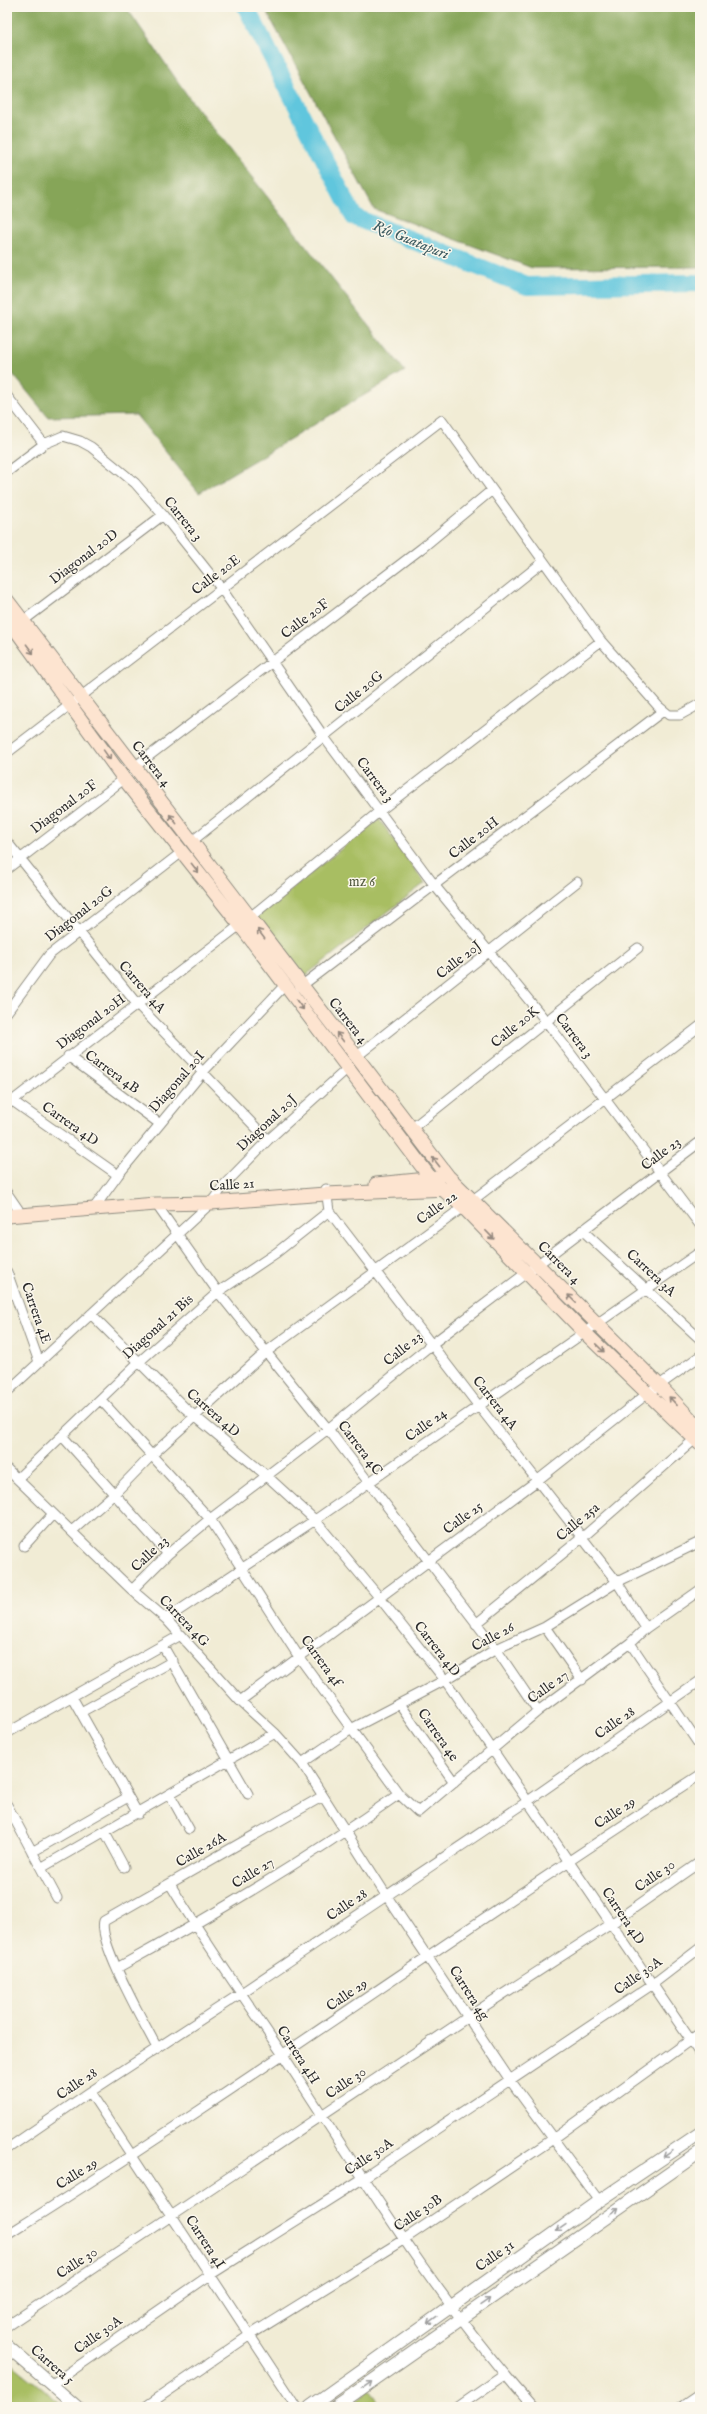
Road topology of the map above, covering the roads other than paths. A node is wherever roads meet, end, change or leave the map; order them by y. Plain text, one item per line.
1 (7, 396) edge
2 (44, 444) junction
3 (7, 472) edge
4 (492, 490) junction
5 (163, 515) junction
6 (543, 562) junction
7 (221, 588) junction
8 (7, 600) edge
9 (8, 620) edge
10 (23, 621) junction
11 (601, 642) junction
12 (272, 662) junction
13 (75, 700) junction
14 (700, 704) edge
15 (663, 710) junction
16 (324, 737) junction
17 (7, 753) edge
18 (133, 768) junction
19 (124, 779) junction
20 (381, 810) junction
21 (7, 842) edge
22 (186, 847) junction
23 (20, 857) junction
24 (7, 869) edge
25 (577, 882) dead end
26 (435, 886) junction
27 (245, 922) junction
28 (78, 932) junction
29 (638, 948) dead end
30 (490, 953) junction
31 (285, 985) junction
32 (300, 987) junction
33 (137, 1004) junction
34 (7, 1012) edge
35 (546, 1021) junction
36 (700, 1026) edge
37 (68, 1056) junction
38 (356, 1057) junction
39 (348, 1068) junction
40 (202, 1073) junction
41 (605, 1099) junction
42 (9, 1101) edge
43 (160, 1124) junction
44 (411, 1129) junction
45 (268, 1140) junction
46 (700, 1142) edge
47 (660, 1172) junction
48 (118, 1174) junction
49 (448, 1176) junction
50 (432, 1180) junction
51 (459, 1187) junction
52 (444, 1190) junction
53 (326, 1191) junction
54 (7, 1193) edge
55 (213, 1199) junction
56 (468, 1203) junction
57 (156, 1204) junction
58 (96, 1205) junction
59 (13, 1209) edge
60 (329, 1211) junction
61 (7, 1216) edge
62 (700, 1225) edge
63 (582, 1230) junction
64 (178, 1234) junction
65 (700, 1252) edge
66 (537, 1265) junction
67 (375, 1271) junction
68 (7, 1272) edge
69 (527, 1274) junction
70 (649, 1289) junction
71 (218, 1292) junction
72 (91, 1314) junction
73 (597, 1323) junction
74 (584, 1332) junction
75 (700, 1339) edge
76 (432, 1344) junction
77 (266, 1352) junction
78 (700, 1356) edge
79 (39, 1362) junction
80 (139, 1362) junction
81 (659, 1385) junction
82 (7, 1392) edge
83 (647, 1394) junction
84 (101, 1400) junction
85 (478, 1405) junction
86 (194, 1417) junction
87 (328, 1429) junction
88 (63, 1437) junction
89 (698, 1438) edge
90 (152, 1455) junction
91 (7, 1469) edge
92 (267, 1476) junction
93 (17, 1479) junction
94 (538, 1480) junction
95 (369, 1482) junction
96 (114, 1494) junction
97 (53, 1514) junction
98 (210, 1519) junction
99 (315, 1520) junction
100 (73, 1530) junction
101 (583, 1537) junction
102 (700, 1542) edge
103 (24, 1546) dead end
104 (168, 1554) junction
105 (428, 1561) junction
106 (242, 1566) junction
107 (617, 1582) junction
108 (132, 1590) junction
109 (700, 1590) edge
110 (379, 1597) junction
111 (166, 1619) junction
112 (476, 1624) junction
113 (545, 1627) junction
114 (646, 1628) junction
115 (179, 1636) junction
116 (630, 1643) junction
117 (164, 1646) junction
118 (496, 1649) junction
119 (299, 1657) junction
120 (172, 1661) junction
121 (445, 1680) junction
122 (582, 1680) junction
123 (700, 1681) edge
124 (72, 1697) junction
125 (240, 1701) junction
126 (670, 1702) junction
127 (399, 1704) junction
128 (81, 1712) junction
129 (538, 1712) junction
130 (353, 1728) junction
131 (7, 1733) edge
132 (275, 1733) junction
133 (700, 1746) edge
134 (492, 1749) junction
135 (229, 1761) junction
136 (302, 1763) junction
137 (700, 1775) edge
138 (454, 1782) junction
139 (248, 1794) dead end
140 (399, 1794) junction
141 (170, 1795) junction
142 (323, 1796) junction
143 (128, 1797) junction
144 (528, 1801) junction
145 (7, 1805) edge
146 (418, 1812) joint
147 (138, 1814) junction
148 (189, 1829) dead end
149 (346, 1831) junction
150 (105, 1832) junction
151 (32, 1852) junction
152 (568, 1860) junction
153 (700, 1862) edge
154 (124, 1867) dead end
155 (41, 1868) junction
156 (170, 1884) junction
157 (386, 1896) junction
158 (57, 1898) dead end
159 (611, 1924) junction
160 (195, 1926) junction
161 (700, 1948) edge
162 (428, 1957) junction
163 (117, 1968) junction
164 (652, 1984) junction
165 (240, 1994) junction
166 (468, 2017) junction
167 (700, 2033) edge
168 (691, 2040) junction
169 (157, 2048) junction
170 (700, 2054) edge
171 (283, 2055) junction
172 (510, 2080) junction
173 (90, 2092) junction
174 (321, 2117) junction
175 (700, 2133) edge
176 (553, 2140) junction
177 (7, 2149) edge
178 (700, 2152) edge
179 (132, 2157) junction
180 (362, 2179) junction
181 (598, 2201) junction
182 (172, 2217) junction
183 (7, 2235) edge
184 (403, 2240) junction
185 (210, 2275) junction
186 (452, 2306) junction
187 (461, 2319) junction
188 (7, 2326) edge
189 (250, 2335) junction
190 (7, 2346) edge
191 (504, 2375) junction
192 (51, 2385) junction
193 (700, 2394) edge
194 (76, 2407) edge
195 (145, 2407) edge
196 (297, 2407) edge
197 (310, 2407) edge
198 (335, 2407) edge
199 (458, 2407) edge
200 (533, 2407) edge
201 (681, 2407) edge

1 - 2 street
2 - 3 street, Carrera 3
2 - 5 street, Carrera 3
4 - 6 street
4 - 7 street, Calle 20E
4 - 12 street, Calle 20F
5 - 7 street, Carrera 3
5 - 10 street, Diagonal 20D
6 - 11 street
6 - 16 street, Calle 20G
7 - 12 street, Carrera 3
7 - 13 street, Calle 20E
8 - 10 main road, Carrera 4
9 -> 13 main road, Carrera 4
10 - 13 main road, Carrera 4
11 - 15 street
11 - 20 street
12 - 16 street, Carrera 3
12 - 18 street, Calle 20F
13 - 17 street, Calle 20E
13 - 18 main road, Carrera 4
13 -> 19 main road, Carrera 4
14 - 15 street
15 - 26 street, Calle 20H
16 - 20 street, Carrera 3
16 - 22 street, Calle 20G
22 -> 18 main road, Carrera 4
19 - 22 main road, Carrera 4
19 - 23 street, Diagonal 20F
20 - 26 street, Carrera 3
20 - 27 street
21 - 23 street, Carrera 4A
22 - 27 main road, Carrera 4
22 - 28 street, Diagonal 20G
23 - 24 street, Diagonal 20F
23 - 28 street, Carrera 4A
25 - 30 street, Calle 20J
26 - 30 street, Carrera 3
26 - 32 street, Calle 20H
27 - 31 main road, Carrera 4
32 -> 27 main road, Carrera 4
27 - 33 street, Diagonal 20H
28 - 33 street, Carrera 4A
28 - 34 street, Diagonal 20G
29 - 35 street, Calle 20K
30 - 35 street, Carrera 3
30 - 38 street, Calle 20J
31 -> 39 main road, Carrera 4
31 - 40 street, Diagonal 20I
38 -> 32 main road, Carrera 4
33 - 37 street, Diagonal 20H
33 - 40 street, Carrera 4A
35 - 41 street, Carrera 3
35 - 44 street, Calle 20K
36 - 41 street, Calle 22
37 - 42 street, Diagonal 20H
37 - 43 street, Carrera 4B
38 - 44 main road, Carrera 4
39 - 45 street, Diagonal 20J
39 - 50 main road, Carrera 4
40 - 43 street, Diagonal 20I
40 - 45 street, Carrera 4A
41 - 47 street, Carrera 3
41 - 56 street, Calle 22
42 - 48 street, Carrera 4D
43 - 48 street, Diagonal 20I
49 -> 44 main road, Carrera 4
45 - 55 street, Diagonal 20J
46 - 47 street, Calle 23
47 - 62 street, Carrera 3
47 - 63 street, Calle 23
48 - 58 street, Diagonal 20I
49 - 50 main road, Calle 21
49 - 51 main road, Carrera 4
50 - 52 main road, Carrera 4
50 - 53 main road, Calle 21
51 - 52 main road, Calle 21
51 - 56 main road, Carrera 4
52 - 53 main road, Calle 21
52 - 56 main road, Carrera 4
53 - 55 main road, Calle 21
53 - 60 street, Carrera 4A
54 - 59 street
55 - 57 main road, Calle 21
55 - 58 main road, Calle 21
55 - 64 street
56 - 66 main road, Carrera 4
56 - 67 street, Calle 22
56 -> 69 main road, Carrera 4
57 - 58 main road, Calle 21
57 - 64 street, Carrera 4C
58 - 59 main road, Calle 21
58 - 61 main road, Calle 21
60 - 67 street, Carrera 4A
60 - 71 street, Diagonal 21 Bis
63 - 66 street, Calle 23
63 - 70 street, Carrera 3A
64 - 71 street, Carrera 4C
64 - 72 street
65 - 70 street, Calle 24
66 - 69 street, Calle 23
73 -> 66 main road, Carrera 4
67 - 76 street, Carrera 4A
67 - 77 street, Calle 22
68 - 79 street, Carrera 4E
69 - 74 main road, Carrera 4
69 - 76 street, Calle 23
70 - 73 street, Calle 24
70 - 75 street, Carrera 3A
71 - 77 street, Carrera 4C
71 - 80 street, Diagonal 21 Bis
72 - 79 street
72 - 80 street, Carrera 4D
73 - 74 street, Calle 24
73 - 81 main road, Carrera 4
74 -> 83 main road, Carrera 4
74 - 85 street, Calle 24
76 - 85 street, Carrera 4A
76 - 87 street, Calle 23
77 - 86 street, Calle 22
77 - 87 street, Carrera 4C
78 - 81 street, Calle 25
79 - 82 street
80 - 84 street, Diagonal 21 Bis
80 - 86 street, Carrera 4D
81 - 83 street, Calle 25
89 -> 81 main road, Carrera 4
83 - 89 main road, Carrera 4
83 - 94 street, Calle 25
84 - 88 street, Diagonal 21 Bis
84 - 90 street, Carrera 4f
85 - 94 street, Carrera 4A
85 - 95 street, Calle 24
86 - 90 street, Calle 22
86 - 92 street, Carrera 4D
87 - 92 street, Calle 23
87 - 95 street, Carrera 4C
88 - 93 street, Diagonal 21 Bis
88 - 96 street
89 - 101 street, Calle 25a
90 - 96 street, Calle 22
90 - 98 street, Carrera 4f
91 - 93 street, Carrera 4G
92 - 98 street, Calle 23
92 - 99 street, Carrera 4D
93 - 97 street, Carrera 4G
94 - 101 street, Carrera 4A
94 - 105 street, Calle 25
95 - 99 street, Calle 24
95 - 105 street, Carrera 4C
96 - 100 street, Calle 22
96 - 104 street
97 - 100 street, Carrera 4G
97 - 103 street
98 - 104 street, Calle 23
98 - 106 street, Carrera 4f
99 - 106 street, Calle 24
99 - 110 street, Carrera 4D
100 - 108 street, Carrera 4G
101 - 107 street, Carrera 4A
101 - 112 street, Calle 25a
102 - 107 street, Calle 26
104 - 108 street, Calle 23
105 - 110 street, Calle 25
105 - 112 street, Carrera 4C
106 - 111 street, Calle 24
106 - 119 street, Carrera 4f
107 - 113 street, Calle 26
107 - 114 street, Carrera 4A
108 - 111 street, Carrera 4G
109 - 114 street, Calle 27
110 - 119 street, Calle 25
110 - 121 street, Carrera 4D
111 - 115 street, Carrera 4G
112 - 118 street, Carrera 4C
113 - 118 street, Calle 26
113 - 122 street
114 - 116 street, Calle 27
115 - 117 street
115 - 125 street, Carrera 4G
116 - 122 street, Calle 27
116 - 126 street
117 - 120 street
117 - 124 street
118 - 121 street, Calle 26
118 - 129 street, Carrera 4C
119 - 125 street, Calle 25
119 - 130 street, Carrera 4f
120 - 128 street
120 - 135 street
121 - 127 street, Calle 26
121 - 134 street, Carrera 4D
122 - 129 street, Calle 27
123 - 126 street, Calle 28
124 - 128 street
124 - 131 street
125 - 132 street, Carrera 4G
126 - 133 street
126 - 144 street, Calle 28
127 - 130 street, Calle 26
127 - 138 street, Carrera 4e
128 - 143 street
129 - 134 street, Calle 27
130 - 136 street, Calle 26
130 - 140 street, Carrera 4f
132 - 135 street
132 - 136 street, Carrera 4G
134 - 138 street, Calle 27
134 - 144 street, Carrera 4D
135 - 139 street
135 - 141 street
136 - 142 street, Carrera 4G
137 - 152 street, Calle 29
138 - 146 street, Calle 27
140 - 146 street, Carrera 4f
140 - 149 street, Calle 27
141 - 147 street
141 - 148 street
142 - 149 street, Carrera 4g
142 - 156 street, Calle 26A
143 - 147 street
143 - 151 street
144 - 152 street, Carrera 4D
144 - 157 street, Calle 28
145 - 151 street
147 - 150 street
149 - 157 street, Carrera 4g
149 - 160 street, Calle 27
150 - 154 street
150 - 155 street
151 - 155 street
152 - 159 street, Carrera 4D
152 - 162 street, Calle 29
153 - 159 street, Calle 30
155 - 158 street
156 - 160 street, Carrera 4H
156 - 163 street, Calle 26A
157 - 162 street, Carrera 4g
157 - 165 street, Calle 28
159 - 164 street, Carrera 4D
159 - 166 street, Calle 30
160 - 163 street, Calle 27
160 - 165 street, Carrera 4H
161 - 164 street, Calle 30A
162 - 166 street, Carrera 4g
162 - 171 street, Calle 29
163 - 169 street
164 - 168 street, Carrera 4D
164 - 172 street, Calle 30A
165 - 169 street, Calle 28
165 - 171 street, Carrera 4H
166 - 172 street, Carrera 4g
166 - 174 street, Calle 30
167 - 168 street, Calle 30B
168 - 170 street, Carrera 4D
168 - 176 street, Calle 30B
169 - 173 street, Calle 28
171 - 174 street, Carrera 4H
171 - 179 street, Calle 29
172 - 176 street, Carrera 4g
172 - 180 street, Calle 30A
173 - 177 street, Calle 28
173 - 179 street, Carrera 4I
174 - 180 street, Carrera 4H
174 - 182 street, Calle 30
175 -> 181 street, Calle 31
176 - 181 street, Carrera 4g
176 - 184 street, Calle 30B
187 -> 178 street
179 - 182 street, Carrera 4I
179 - 183 street, Calle 29
180 - 184 street, Carrera 4H
180 - 185 street, Calle 30A
181 -> 186 street, Calle 31
182 - 185 street, Carrera 4I
182 - 188 street, Calle 30
184 - 186 street, Carrera 4H
184 - 189 street, Calle 30B
185 - 189 street, Carrera 4I
185 - 192 street, Calle 30A
186 - 187 street, Carrera 4H
186 -> 197 street, Calle 31
187 - 191 street, Carrera 4H
198 -> 187 street
189 - 195 street, Calle 30B
189 - 196 street, Carrera 4I
190 - 192 street, Carrera 5
191 - 199 street
191 - 200 street, Carrera 4H
192 - 194 street, Carrera 5
193 - 201 street

